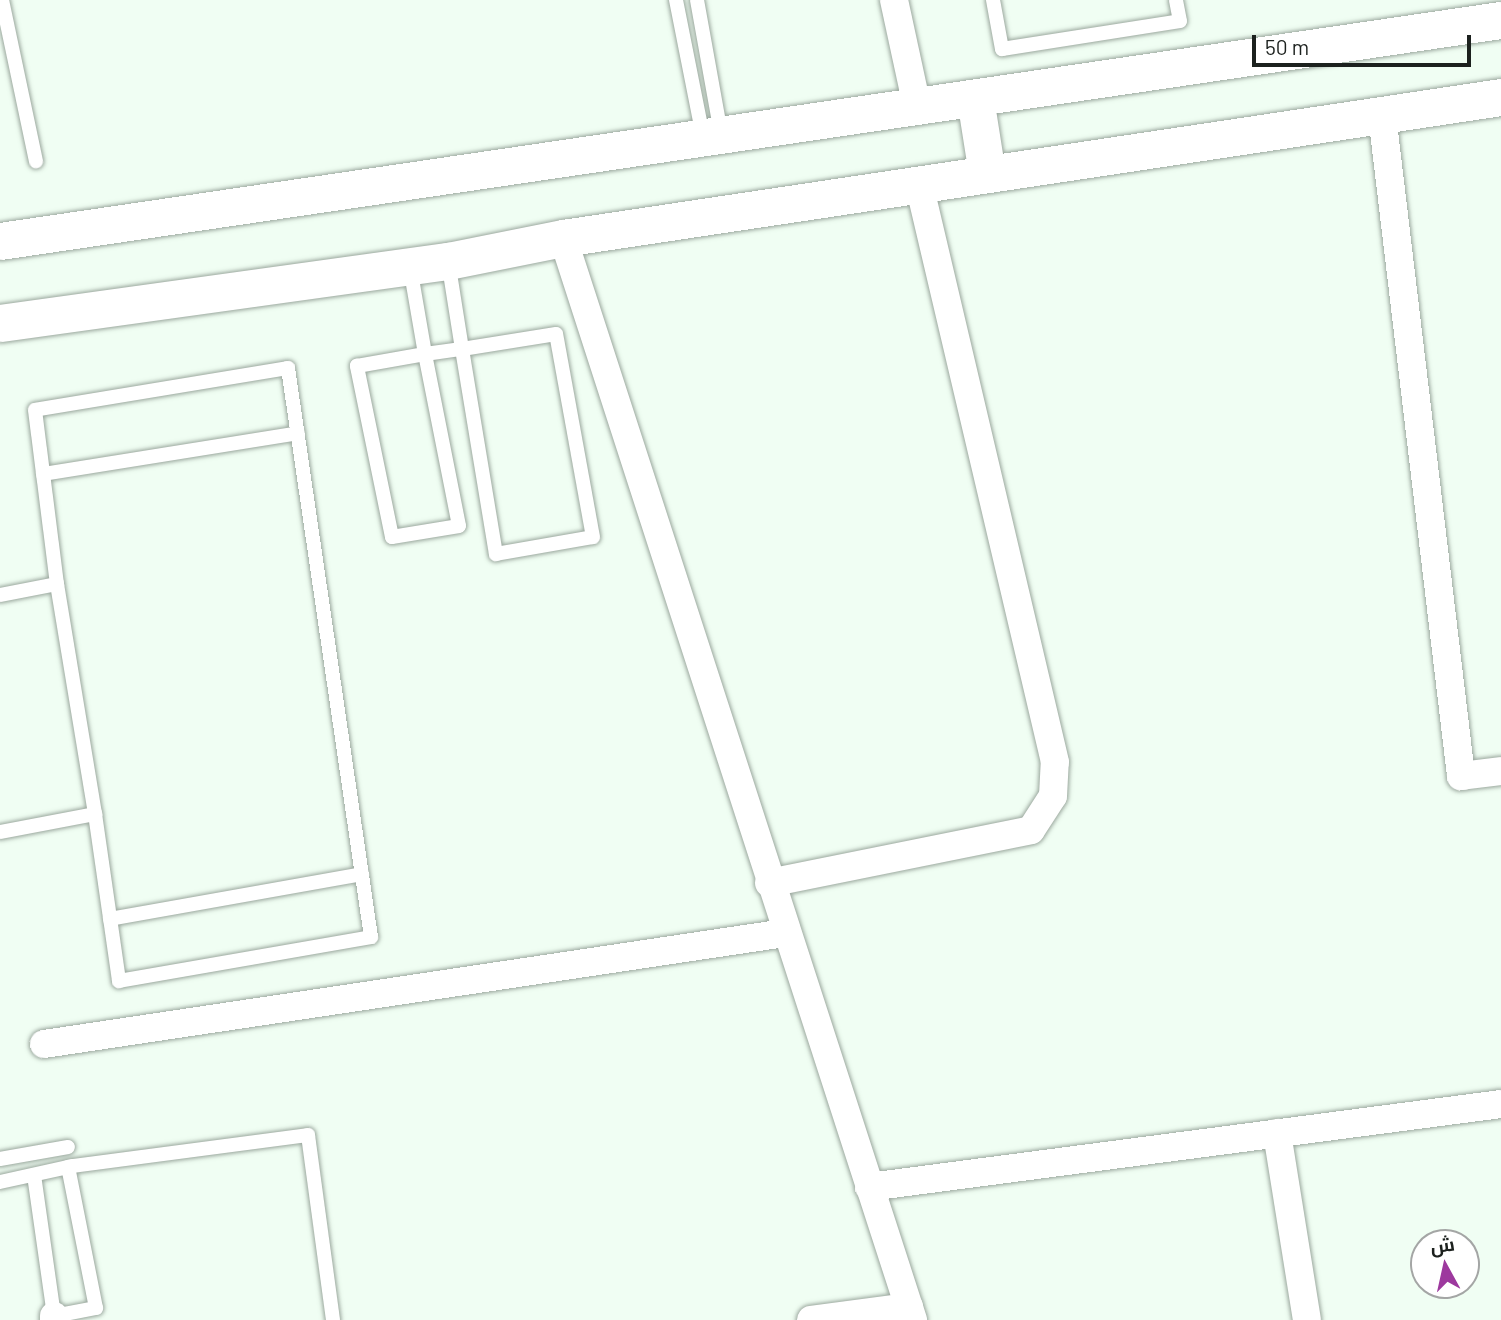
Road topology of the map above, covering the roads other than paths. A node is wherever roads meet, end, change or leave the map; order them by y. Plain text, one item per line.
1 (2, 0) edge
2 (676, 0) edge
3 (697, 0) edge
4 (894, 0) edge
5 (993, 0) edge
6 (1176, 0) edge
7 (1501, 20) edge
8 (975, 97) junction
9 (1501, 97) edge
10 (917, 106) junction
11 (1382, 115) junction
12 (712, 136) junction
13 (36, 160) dead end
14 (987, 174) junction
15 (919, 184) junction
16 (564, 237) junction
17 (0, 241) edge
18 (448, 261) junction
19 (410, 265) junction
20 (0, 323) edge
21 (462, 349) junction
22 (425, 354) junction
23 (298, 433) junction
24 (43, 474) junction
25 (57, 584) junction
26 (0, 595) edge
27 (1501, 771) edge
28 (95, 814) junction
29 (0, 832) edge
30 (362, 874) junction
31 (769, 883) junction
32 (110, 919) junction
33 (785, 933) junction
34 (44, 1044) dead end
35 (1501, 1104) edge
36 (1277, 1133) junction
37 (68, 1147) dead end
38 (0, 1159) edge
39 (68, 1167) junction
40 (34, 1175) junction
41 (0, 1182) edge
42 (869, 1187) junction
43 (911, 1313) edge
44 (54, 1318) edge
45 (333, 1320) edge
46 (811, 1320) edge
47 (1307, 1320) edge

1 - 13 lane
2 - 12 lane
3 - 12 lane
4 - 10 street
5 - 6 lane
7 - 8 street
8 - 10 street
8 - 14 street
9 - 11 street
10 - 12 street
11 - 14 street
11 - 27 street
12 - 17 street
14 - 15 street
15 - 16 street
15 - 31 street
16 - 18 street
16 - 31 street
18 - 19 street
18 - 21 lane
19 - 20 street
19 - 22 lane
21 - 21 lane
21 - 22 lane
22 - 22 lane
23 - 24 lane
23 - 24 lane
23 - 30 lane
24 - 25 lane
25 - 26 lane
25 - 28 lane
28 - 29 lane
28 - 32 lane
30 - 32 lane
30 - 32 lane
31 - 33 street
33 - 34 street
33 - 42 street
35 - 36 street
36 - 42 street
36 - 47 street
37 - 38 lane
39 - 40 lane
39 - 44 lane
39 - 45 lane
40 - 41 lane
40 - 44 lane
42 - 43 street
43 - 46 street

